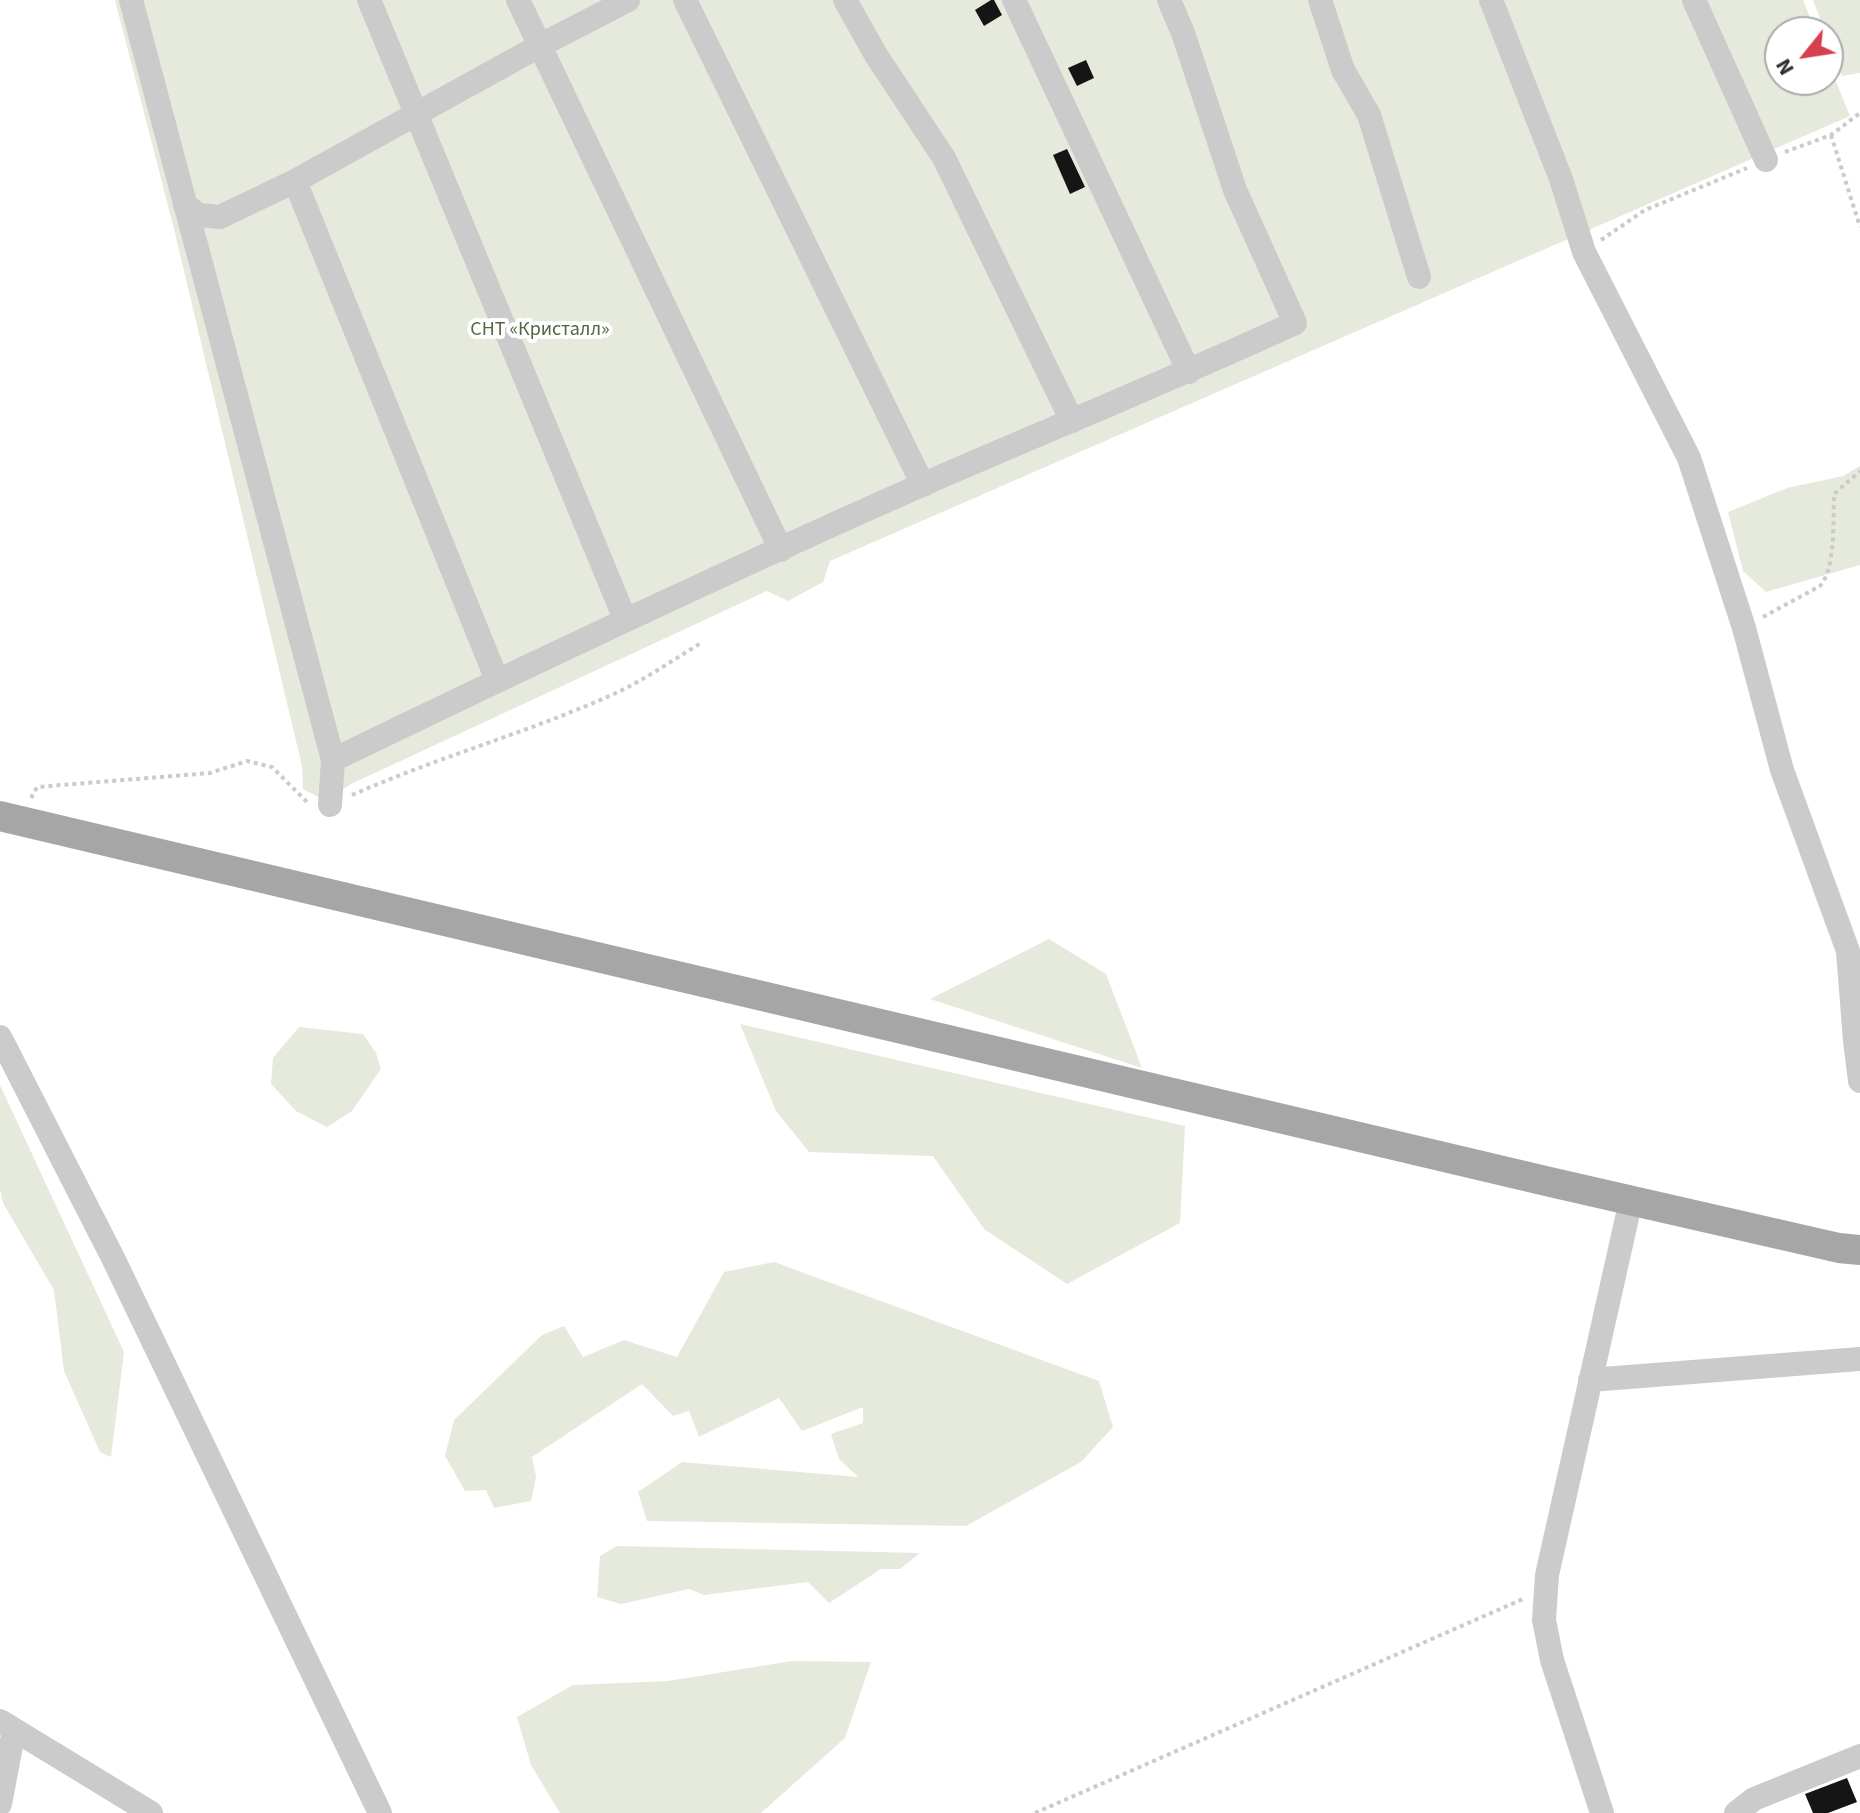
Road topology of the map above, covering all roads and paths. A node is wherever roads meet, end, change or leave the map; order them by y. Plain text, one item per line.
1 (131, 0) edge
2 (369, 0) edge
3 (518, 0) edge
4 (628, 0) edge
5 (685, 0) edge
6 (845, 0) edge
7 (1014, 0) edge
8 (1169, 0) edge
9 (1320, 0) edge
10 (1491, 0) edge
11 (1694, 0) edge
12 (541, 45) junction
13 (417, 113) junction
14 (1860, 113) edge
15 (1831, 135) junction
16 (1766, 160) junction
17 (295, 181) junction
18 (185, 205) junction
19 (1860, 227) edge
20 (1584, 252) junction
21 (1419, 277) dead end
22 (1189, 372) junction
23 (1072, 421) junction
24 (1860, 471) edge
25 (923, 485) junction
26 (781, 550) junction
27 (625, 619) junction
28 (1744, 628) junction
29 (497, 680) junction
30 (333, 760) junction
31 (330, 805) dead end
32 (0, 816) edge
33 (0, 1037) edge
34 (1860, 1081) edge
35 (1631, 1200) junction
36 (1860, 1250) edge
37 (1860, 1359) edge
38 (1590, 1380) junction
39 (1546, 1589) junction
40 (7, 1726) edge
41 (1860, 1756) edge
42 (0, 1804) edge
43 (151, 1813) edge
44 (380, 1813) edge
45 (1035, 1813) edge
46 (1602, 1813) edge
47 (1736, 1813) edge

1 - 18 street
2 - 13 street
3 - 12 street
4 - 12 street
5 - 25 street
6 - 23 street
7 - 22 street
8 - 22 street
9 - 21 street
10 - 20 street
11 - 16 street
12 - 13 street
12 - 26 street
13 - 17 street
13 - 27 street
14 - 15 path
15 - 16 path
15 - 19 path
16 - 20 path
17 - 18 street
17 - 29 street
18 - 30 street
20 - 28 street
22 - 23 street
23 - 25 street
24 - 28 path
25 - 26 street
26 - 27 street
27 - 29 street
28 - 34 street
29 - 30 street
30 - 31 street
32 - 35 main road
33 - 44 street
35 - 36 main road
35 - 38 street
37 - 38 street
38 - 39 street
39 - 45 path
39 - 46 street
40 - 42 street
40 - 43 street
41 - 47 street

